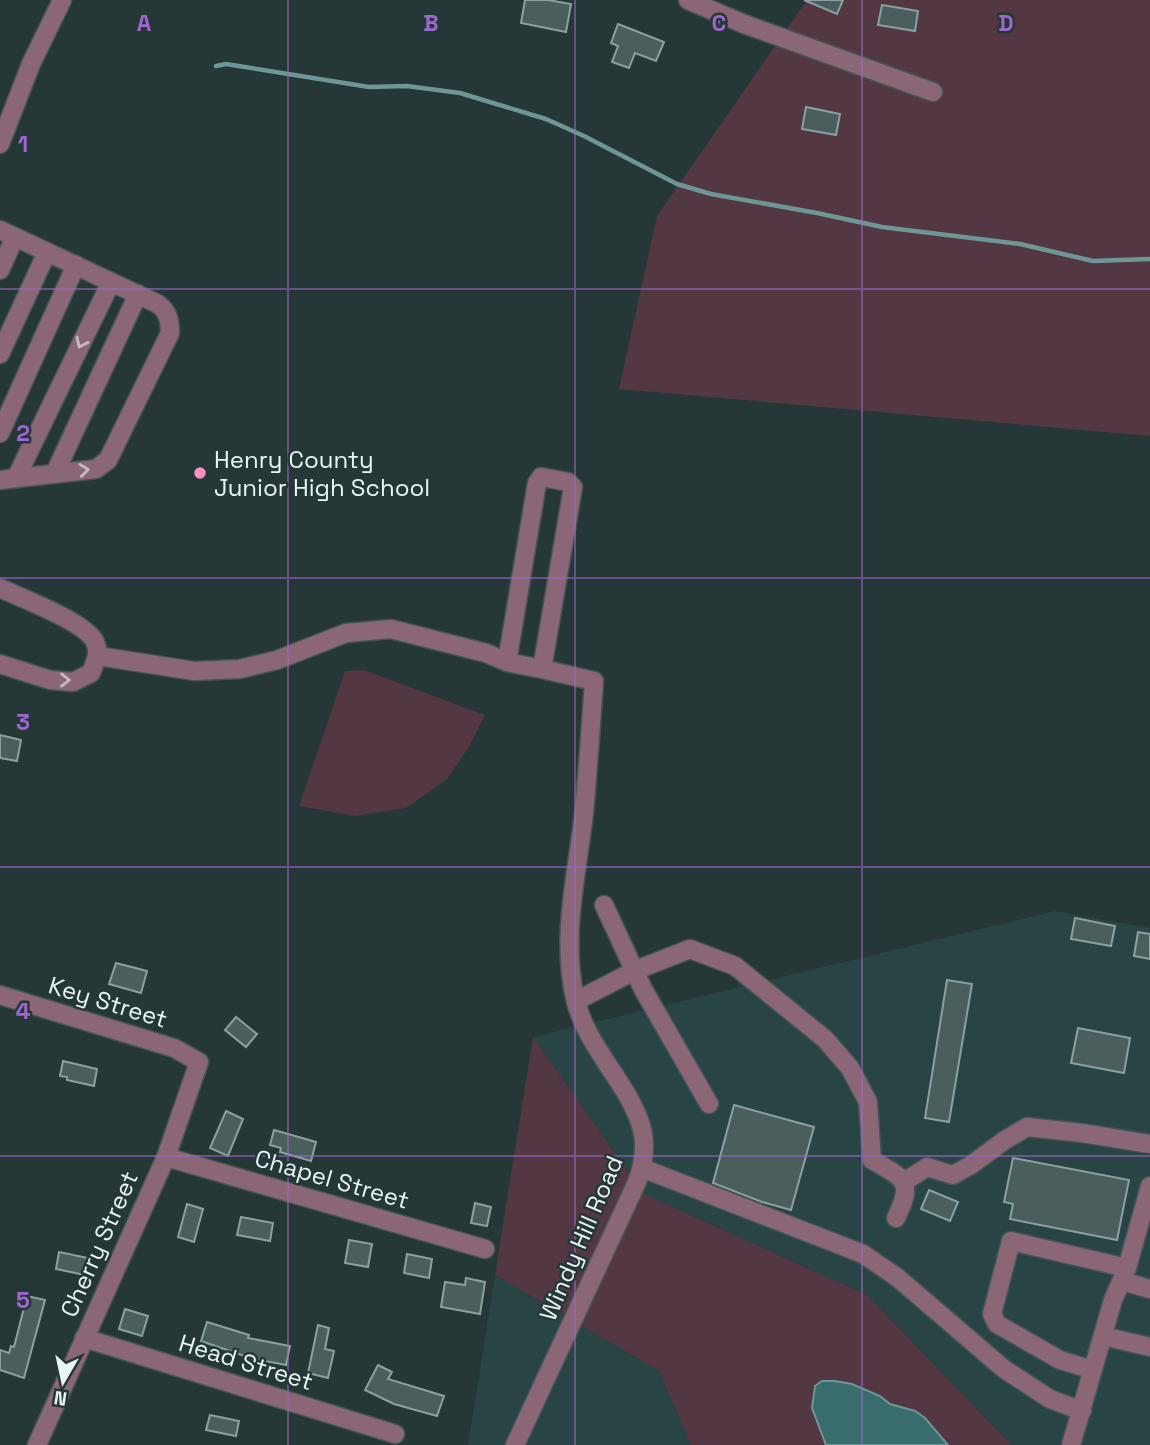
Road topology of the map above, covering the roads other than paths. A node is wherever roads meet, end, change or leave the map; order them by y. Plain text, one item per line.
1 (62, 0) edge
2 (688, 0) edge
3 (933, 92) dead end
4 (0, 144) edge
5 (7, 234) edge
6 (47, 252) junction
7 (76, 265) junction
8 (0, 270) edge
9 (111, 282) junction
10 (138, 294) junction
11 (0, 354) edge
12 (0, 432) edge
13 (55, 473) junction
14 (8, 479) edge
15 (0, 588) edge
16 (98, 656) junction
17 (507, 662) junction
18 (0, 664) edge
19 (542, 669) junction
20 (604, 905) dead end
21 (636, 970) junction
22 (0, 995) edge
23 (576, 1001) junction
24 (200, 1062) joint
25 (709, 1104) dead end
26 (1150, 1144) edge
27 (166, 1157) junction
28 (642, 1168) junction
29 (904, 1182) junction
30 (1150, 1186) edge
31 (1148, 1209) edge
32 (896, 1217) dead end
33 (485, 1249) dead end
34 (1125, 1275) junction
35 (1150, 1289) edge
36 (1103, 1336) junction
37 (84, 1338) junction
38 (1150, 1348) edge
39 (1093, 1370) junction
40 (1082, 1411) junction
41 (395, 1434) dead end
42 (37, 1445) edge
43 (515, 1445) edge
44 (1071, 1445) edge

1 - 4 street
2 - 3 street
5 - 6 street
5 - 8 street
6 - 7 street
6 - 11 street
7 - 9 street
7 - 12 street
9 - 10 street
9 -> 14 street
10 - 13 street
13 -> 10 street
13 - 14 street
15 - 16 street
16 - 17 street
18 -> 16 street
17 - 19 street
17 - 19 street
19 - 23 street, Windy Hill Road
20 - 21 street
21 - 23 street
21 - 25 street
21 - 29 street
22 - 24 street, Key Street
23 - 28 street, Windy Hill Road
24 - 27 street, Cherry Street
26 - 29 street
27 - 33 street, Chapel Street
27 - 37 street, Cherry Street
28 - 40 street
28 - 43 street, Windy Hill Road
29 - 32 street
30 - 31 street
31 - 34 street
34 - 35 street
34 - 36 street
34 - 39 street
36 - 38 street
36 - 39 street
37 - 41 street, Head Street
37 - 42 street, Cherry Street
39 - 40 street
40 - 44 street

